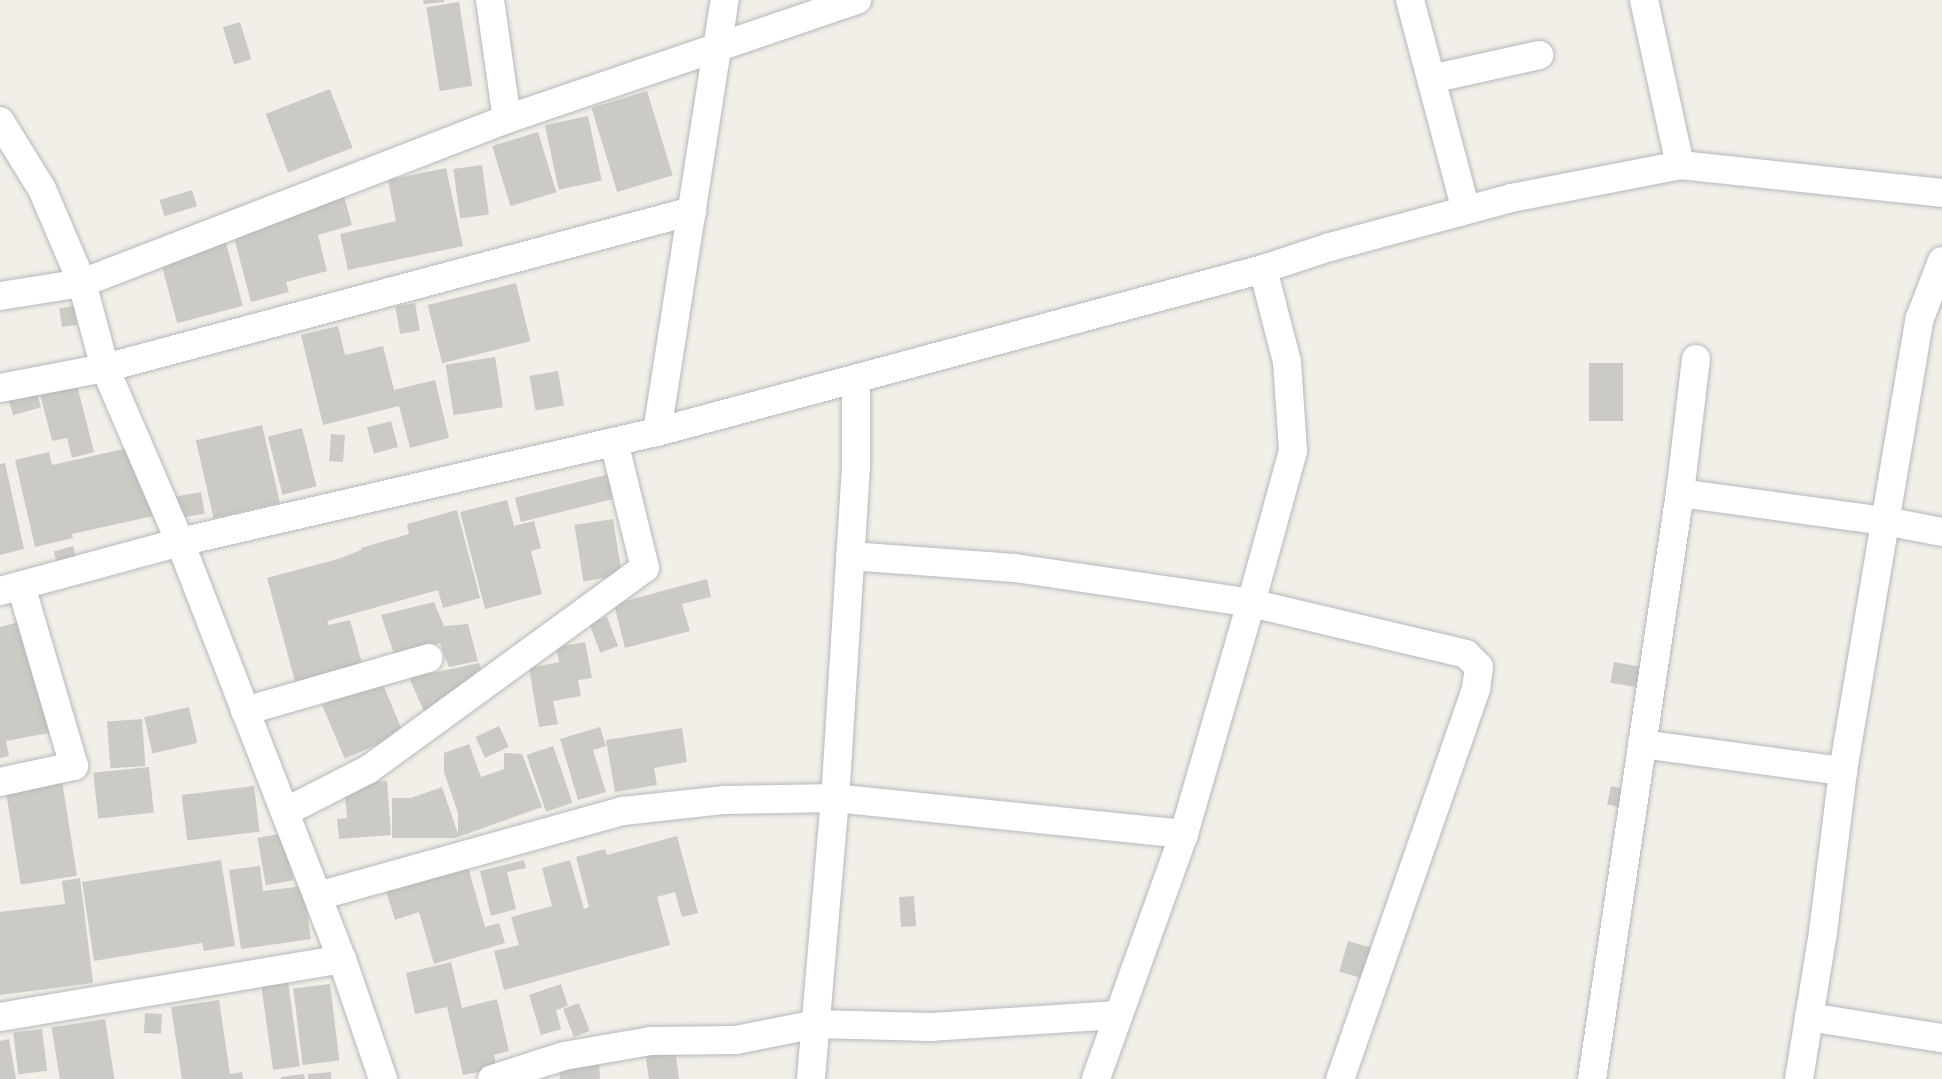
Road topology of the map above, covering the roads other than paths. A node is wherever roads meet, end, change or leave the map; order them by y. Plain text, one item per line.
1 (490, 0) edge
2 (725, 0) edge
3 (857, 0) edge
4 (1410, 0) edge
5 (1644, 0) edge
6 (717, 46) junction
7 (1539, 55) dead end
8 (1431, 79) junction
9 (507, 119) junction
10 (0, 121) edge
11 (1681, 165) junction
12 (1942, 193) edge
13 (1466, 210) junction
14 (692, 211) junction
15 (1942, 261) edge
16 (1263, 270) junction
17 (82, 283) junction
18 (0, 296) edge
19 (1696, 359) dead end
20 (105, 368) junction
21 (856, 379) junction
22 (0, 388) edge
23 (657, 432) junction
24 (614, 442) junction
25 (1680, 493) junction
26 (1885, 521) junction
27 (1942, 533) edge
28 (180, 541) junction
29 (850, 556) junction
30 (10, 589) edge
31 (1251, 603) junction
32 (429, 658) dead end
33 (245, 711) junction
34 (1642, 744) junction
35 (1843, 771) junction
36 (0, 782) edge
37 (835, 798) junction
38 (285, 812) junction
39 (1184, 834) junction
40 (318, 896) junction
41 (342, 959) junction
42 (1119, 1015) junction
43 (0, 1017) edge
44 (1809, 1017) junction
45 (816, 1024) junction
46 (1942, 1038) edge
47 (383, 1079) edge
48 (492, 1079) edge
49 (811, 1079) edge
50 (1096, 1079) edge
51 (1340, 1079) edge
52 (1592, 1079) edge
53 (1799, 1079) edge

1 - 9 street
2 - 6 street
3 - 6 street
4 - 8 street
5 - 11 street
6 - 9 street
6 - 14 street
7 - 8 street
8 - 13 street
9 - 17 street
10 - 17 street
11 - 12 street
11 - 13 street
13 - 16 street
14 - 20 street
14 - 23 street
15 - 26 street
16 - 21 street
16 - 31 street
17 - 18 street
17 - 20 street
19 - 25 street
20 - 22 street
20 - 28 street
21 - 23 street
21 - 29 street
23 - 24 street
24 - 28 street
24 - 38 street
25 - 26 street
25 - 34 street
26 - 27 street
26 - 35 street
28 - 30 street
28 - 33 street
29 - 31 street
29 - 37 street
30 - 36 street
31 - 39 street
31 - 51 street
32 - 33 street
33 - 38 street
34 - 35 street
34 - 52 street
35 - 44 street
37 - 39 street
37 - 40 street
37 - 45 street
38 - 40 street
39 - 42 street
40 - 41 street
41 - 43 street
41 - 47 street
42 - 45 street
42 - 50 street
44 - 46 street
44 - 53 street
45 - 48 street
45 - 49 street

